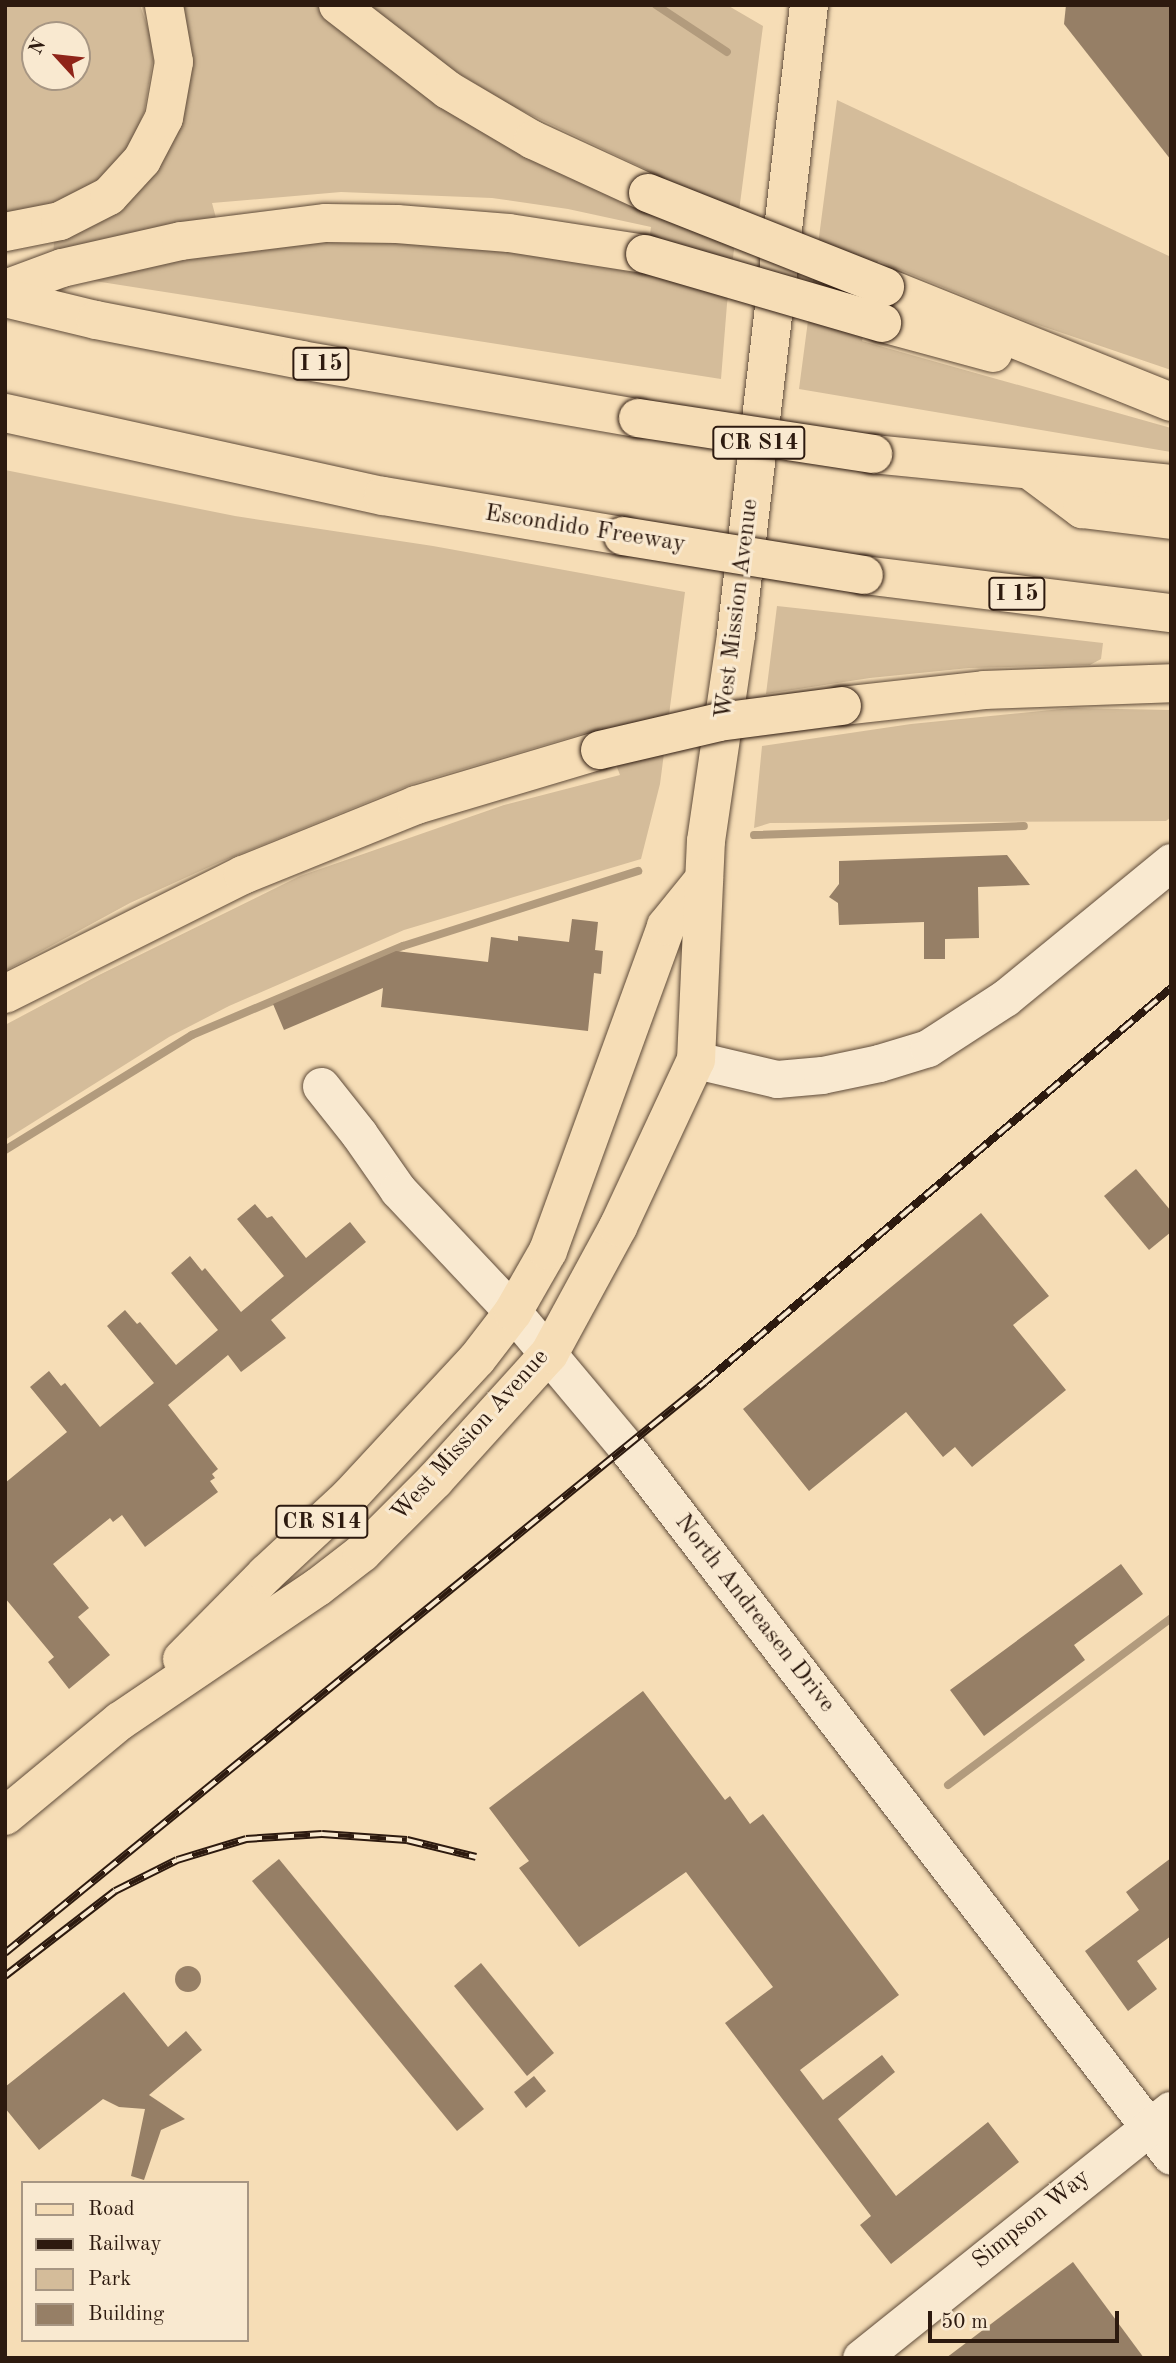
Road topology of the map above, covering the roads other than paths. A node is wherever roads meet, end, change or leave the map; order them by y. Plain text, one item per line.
1 (164, 5) edge
2 (338, 5) edge
3 (808, 5) edge
4 (5, 232) edge
5 (5, 289) edge
6 (5, 298) edge
7 (884, 305) junction
8 (1171, 402) edge
9 (5, 413) edge
10 (1031, 471) junction
11 (1171, 484) edge
12 (1171, 520) edge
13 (1171, 613) edge
14 (1164, 682) edge
15 (1171, 862) edge
16 (704, 879) junction
17 (5, 994) edge
18 (696, 1060) junction
19 (321, 1086) dead end
20 (513, 1312) junction
21 (548, 1354) junction
22 (120, 1721) junction
23 (5, 1816) edge
24 (1160, 2118) edge
25 (1171, 2156) edge
26 (861, 2358) edge

1 - 4 main road
2 - 7 main road, bridge
3 - 16 main road, West Mission Avenue / CR S14
5 - 7 main road, bridge
6 - 10 main road, I 15, bridge
7 - 8 main road
9 - 13 main road, Escondido Freeway / I 15, bridge
10 - 11 main road, I 15
10 - 12 main road
14 - 17 main road, bridge
15 - 18 street
16 - 18 main road, West Mission Avenue / CR S14
16 - 20 main road, West Mission Avenue / CR S14
18 - 21 main road, West Mission Avenue / CR S14
19 - 20 street, North Andreasen Drive
20 - 21 street, North Andreasen Drive
20 - 22 main road, West Mission Avenue / CR S14
21 - 22 main road, West Mission Avenue / CR S14
21 - 24 street, North Andreasen Drive
22 - 23 main road, West Mission Avenue / CR S14
24 - 25 street, North Andreasen Drive
24 - 26 street, Simpson Way

